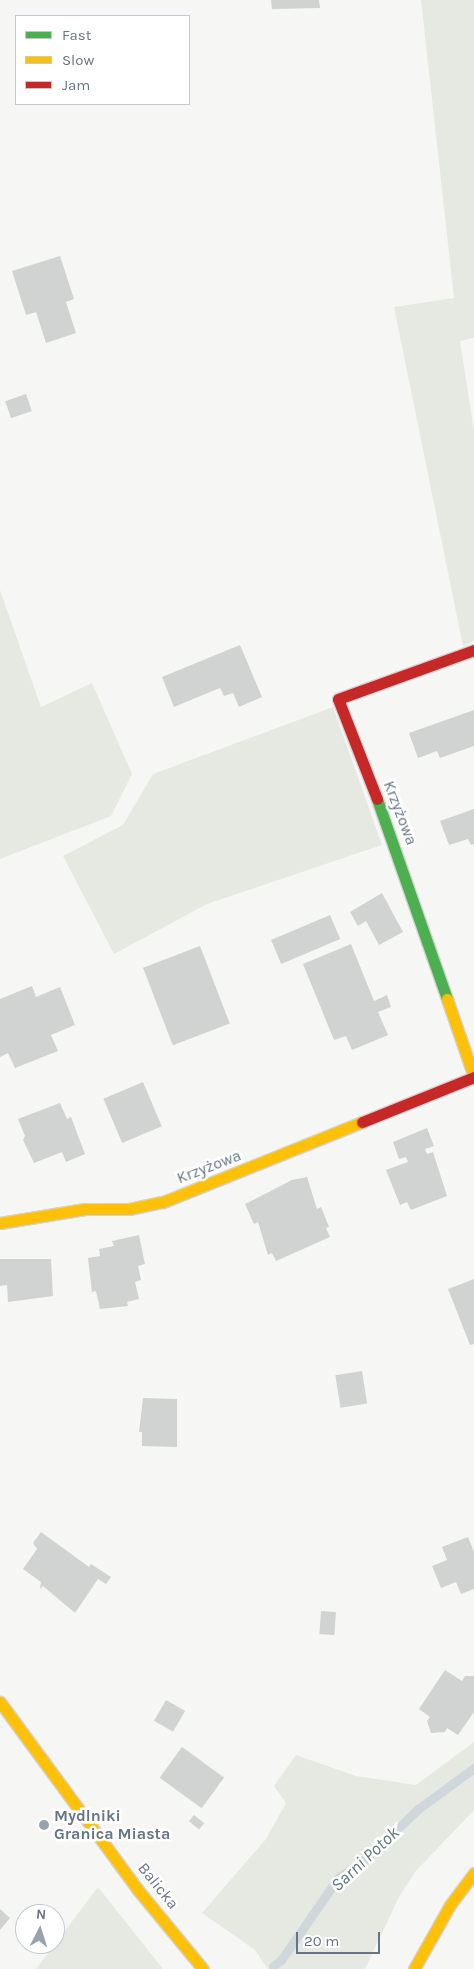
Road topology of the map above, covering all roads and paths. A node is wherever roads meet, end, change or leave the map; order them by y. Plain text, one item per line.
1 (474, 650) edge
2 (474, 1077) edge
3 (0, 1223) edge
4 (0, 1702) edge
5 (474, 1873) edge
6 (203, 1969) edge
7 (414, 1969) edge

1 - 2 street, Krzyżowa
2 - 3 street, Krzyżowa
4 - 6 street, Balicka
5 - 7 street

